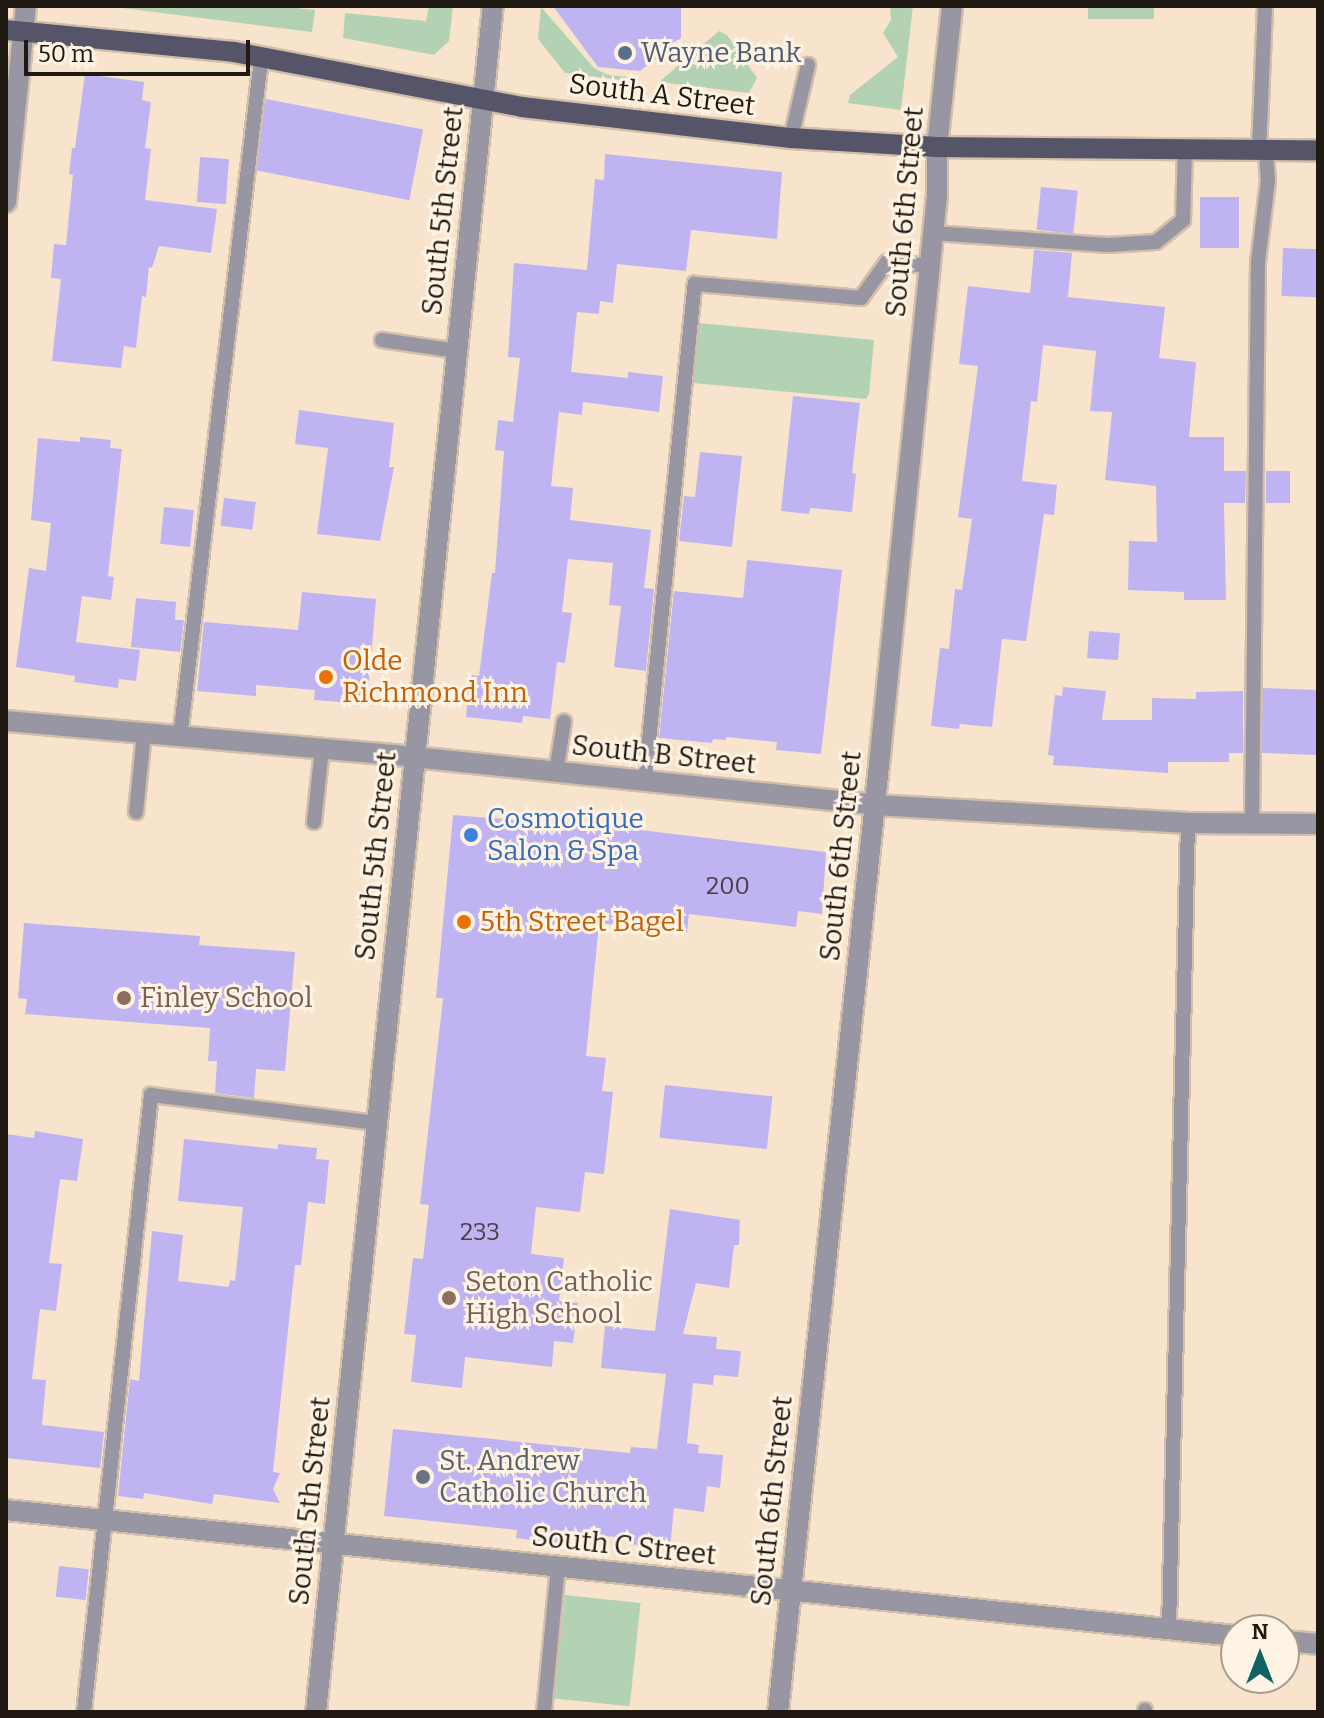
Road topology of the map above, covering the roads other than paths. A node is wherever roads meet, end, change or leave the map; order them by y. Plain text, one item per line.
1 (26, 6) edge
2 (493, 6) edge
3 (952, 6) edge
4 (1265, 6) edge
5 (14, 31) edge
6 (261, 60) junction
7 (808, 65) dead end
8 (482, 100) junction
9 (791, 138) junction
10 (937, 147) junction
11 (1185, 149) junction
12 (1262, 150) junction
13 (1318, 150) edge
14 (7, 191) edge
15 (933, 233) junction
16 (930, 266) junction
17 (382, 340) dead end
18 (457, 351) junction
19 (6, 721) edge
20 (564, 722) dead end
21 (144, 733) junction
22 (180, 737) junction
23 (322, 749) junction
24 (414, 757) junction
25 (556, 772) junction
26 (645, 781) junction
27 (875, 805) junction
28 (136, 812) dead end
29 (314, 822) dead end
30 (1188, 823) junction
31 (1252, 824) junction
32 (1318, 824) edge
33 (377, 1123) junction
34 (6, 1510) edge
35 (104, 1520) junction
36 (334, 1542) junction
37 (558, 1567) junction
38 (791, 1592) junction
39 (1169, 1629) junction
40 (1220, 1634) edge
41 (84, 1712) edge
42 (316, 1712) edge
43 (544, 1712) edge
44 (778, 1712) edge

1 - 5 street
2 - 8 street, South 5th Street
3 - 10 street, South 6th Street
4 - 12 lane
5 - 6 main road, South A Street
5 - 14 street
6 - 8 main road, South A Street
6 - 22 lane
7 - 9 lane
8 - 9 main road, South A Street
8 - 18 street, South 5th Street
9 - 10 main road, South A Street
10 - 11 main road, South A Street
10 - 15 street, South 6th Street
11 - 12 main road, South A Street
11 - 15 lane
12 - 13 main road, South A Street
12 - 31 lane
15 - 16 street, South 6th Street
16 - 26 lane
16 - 27 street, South 6th Street
17 - 18 lane
18 - 24 street, South 5th Street
19 - 21 street, South B Street
20 - 25 lane
21 - 22 street, South B Street
21 - 28 lane
22 - 23 street, South B Street
23 - 24 street, South B Street
23 - 29 lane
24 - 25 street, South B Street
24 - 33 street, South 5th Street
25 - 26 street, South B Street
26 - 27 street, South B Street
27 - 30 street, South B Street
27 - 38 street, South 6th Street
30 - 31 street, South B Street
30 - 39 lane
31 - 32 street, South B Street
33 - 35 lane
33 - 36 street, South 5th Street
34 - 35 street, South C Street
35 - 36 street, South C Street
35 - 41 lane
36 - 37 street, South C Street
36 - 42 street, South 5th Street
37 - 38 street, South C Street
37 - 43 lane
38 - 39 street, South C Street
38 - 44 street, South 6th Street
39 - 40 street, South C Street

